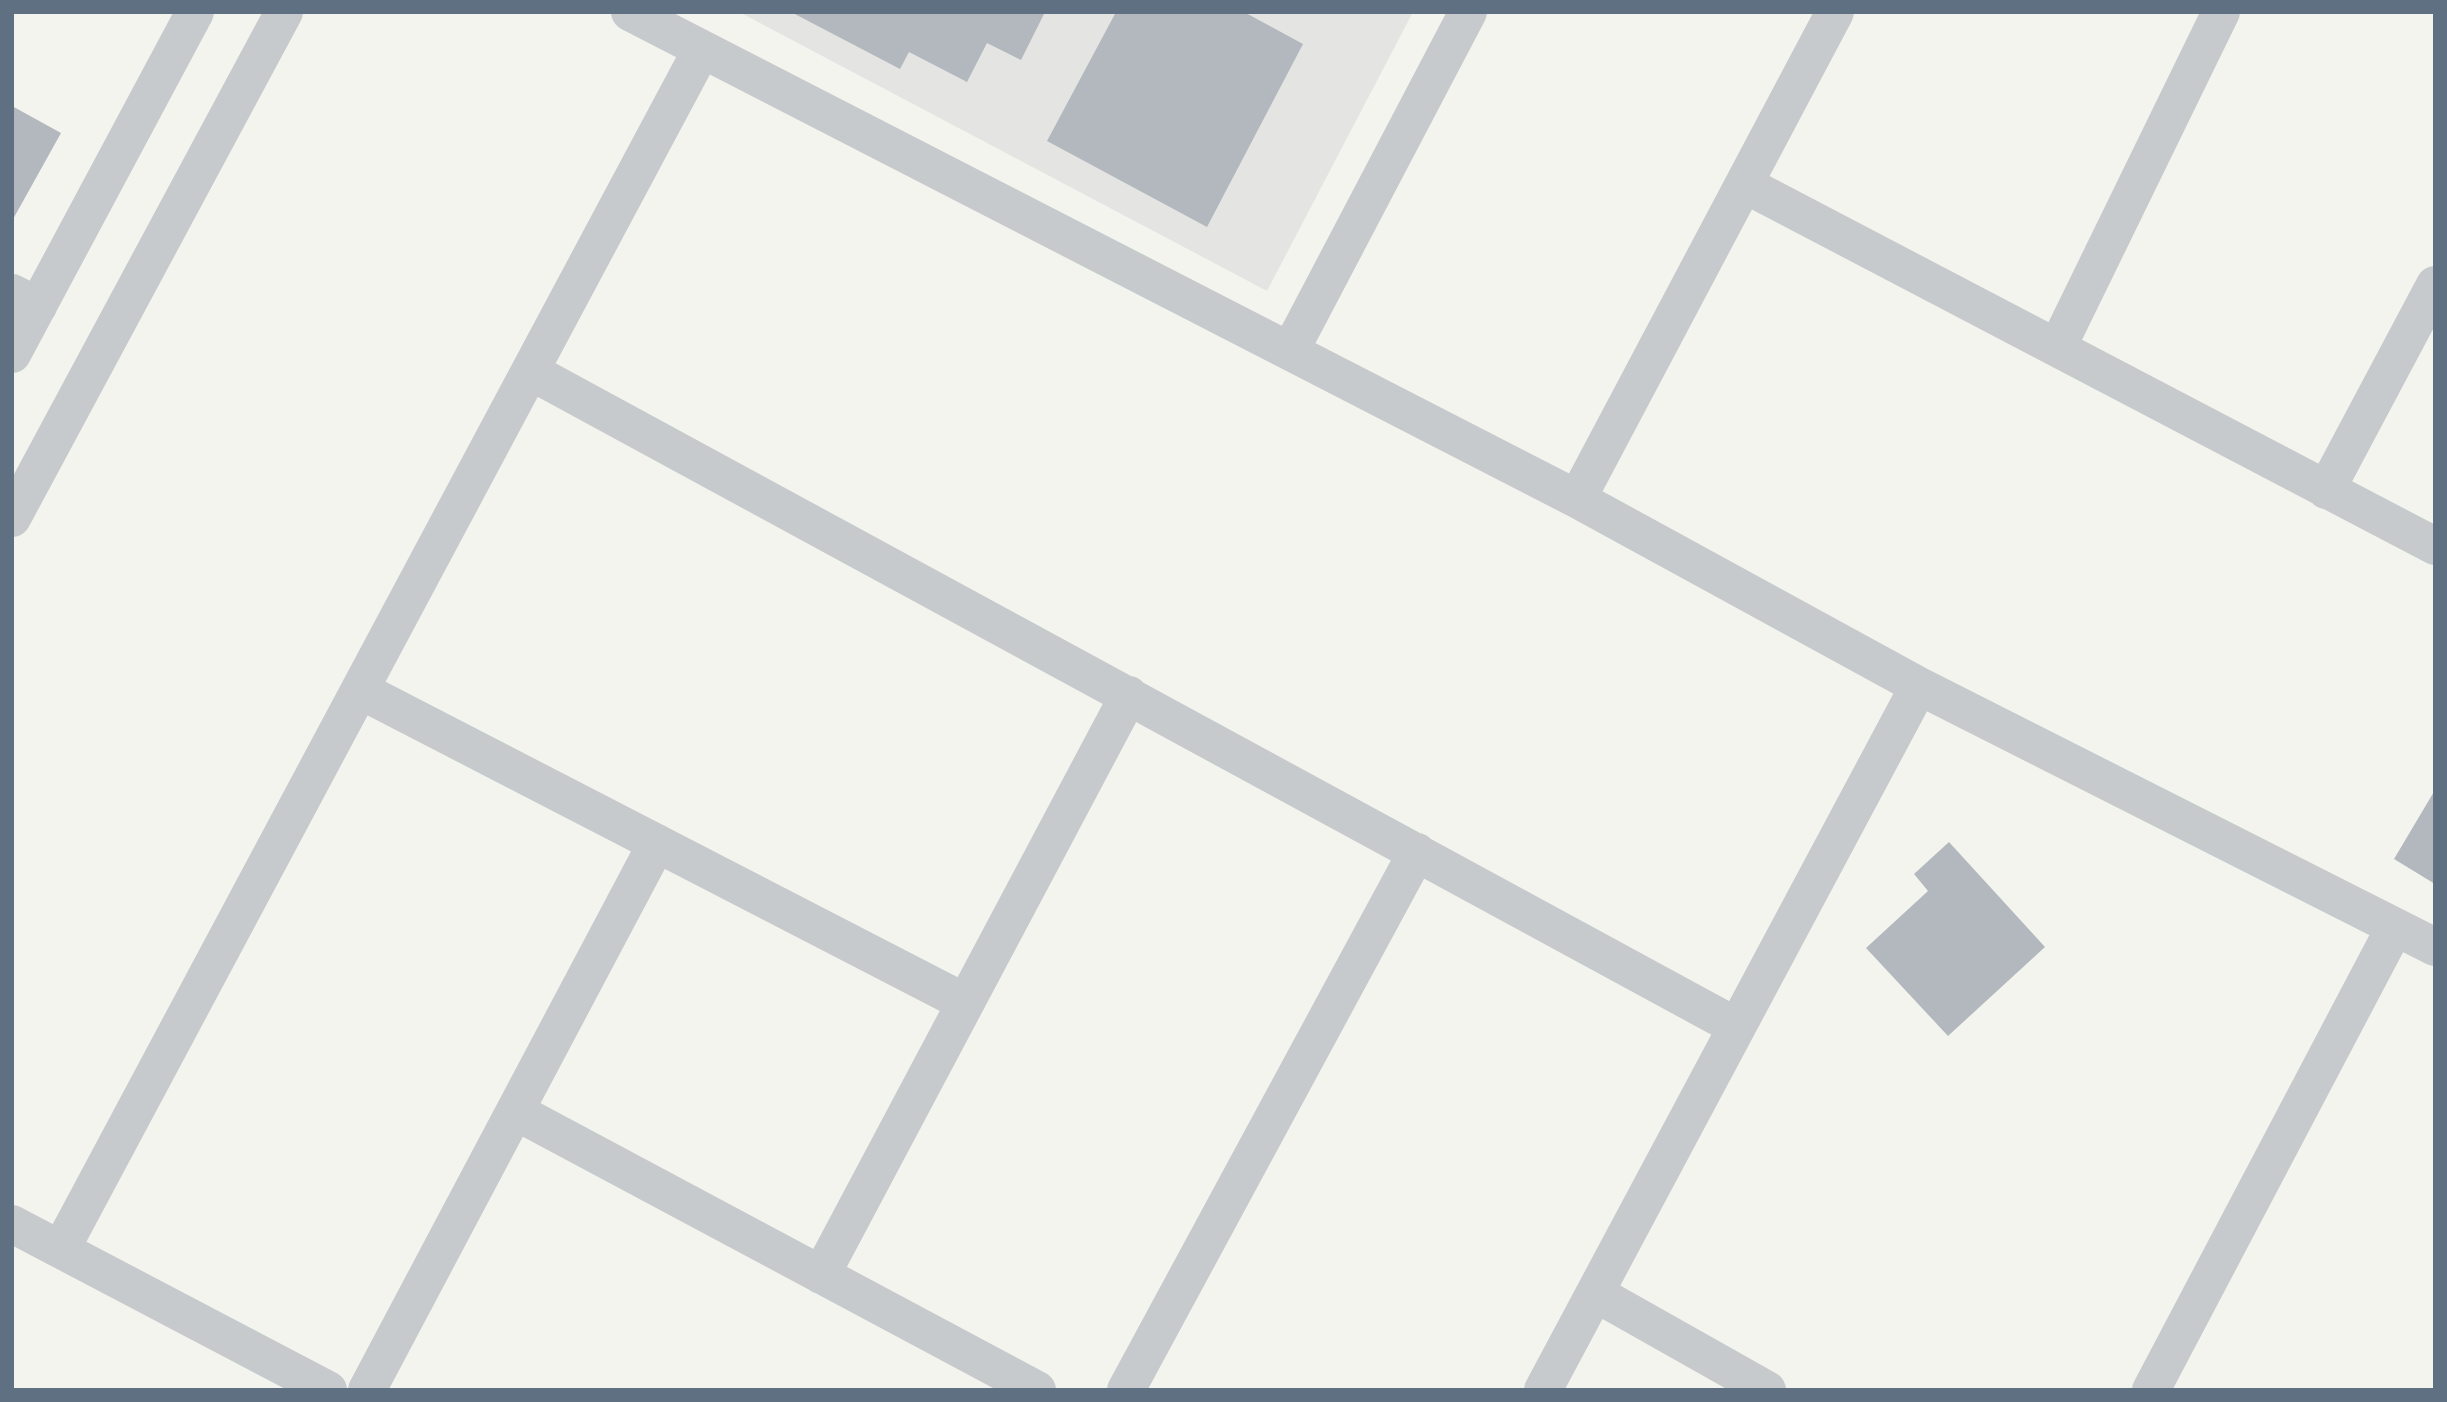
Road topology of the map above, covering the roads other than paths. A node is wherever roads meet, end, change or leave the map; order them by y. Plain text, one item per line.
1 (195, 12) edge
2 (284, 12) edge
3 (630, 12) edge
4 (1468, 12) edge
5 (1835, 12) edge
6 (2221, 12) edge
7 (702, 48) junction
8 (1744, 184) junction
9 (2435, 285) edge
10 (25, 299) edge
11 (2057, 348) junction
12 (1290, 351) junction
13 (12, 354) edge
14 (530, 371) junction
15 (2326, 490) junction
16 (1577, 499) junction
17 (12, 518) edge
18 (2435, 546) edge
19 (1919, 686) junction
20 (360, 690) junction
21 (1129, 695) junction
22 (657, 843) junction
23 (1417, 852) junction
24 (2395, 927) junction
25 (2435, 947) edge
26 (964, 1002) junction
27 (1737, 1027) junction
28 (515, 1111) junction
29 (12, 1224) edge
30 (61, 1249) junction
31 (821, 1275) junction
32 (1595, 1293) junction
33 (328, 1390) edge
34 (367, 1390) edge
35 (1037, 1390) edge
36 (1126, 1390) edge
37 (1543, 1390) edge
38 (1767, 1390) edge
39 (2151, 1390) edge

1 - 10 street
2 - 17 street
3 - 7 street
4 - 12 street
5 - 8 street
6 - 11 street
7 - 12 street
7 - 14 street
8 - 11 street
8 - 16 street
9 - 15 street
10 - 13 street
11 - 15 street
12 - 16 street
14 - 20 street
14 - 21 street
15 - 18 street
16 - 19 street
19 - 24 street
19 - 27 street
20 - 22 street
20 - 30 street
21 - 23 street
21 - 26 street
22 - 26 street
22 - 28 street
23 - 27 street
23 - 36 street
24 - 25 street
24 - 39 street
26 - 31 street
27 - 32 street
28 - 31 street
28 - 34 street
29 - 30 street
30 - 33 street
31 - 35 street
32 - 37 street
32 - 38 street

